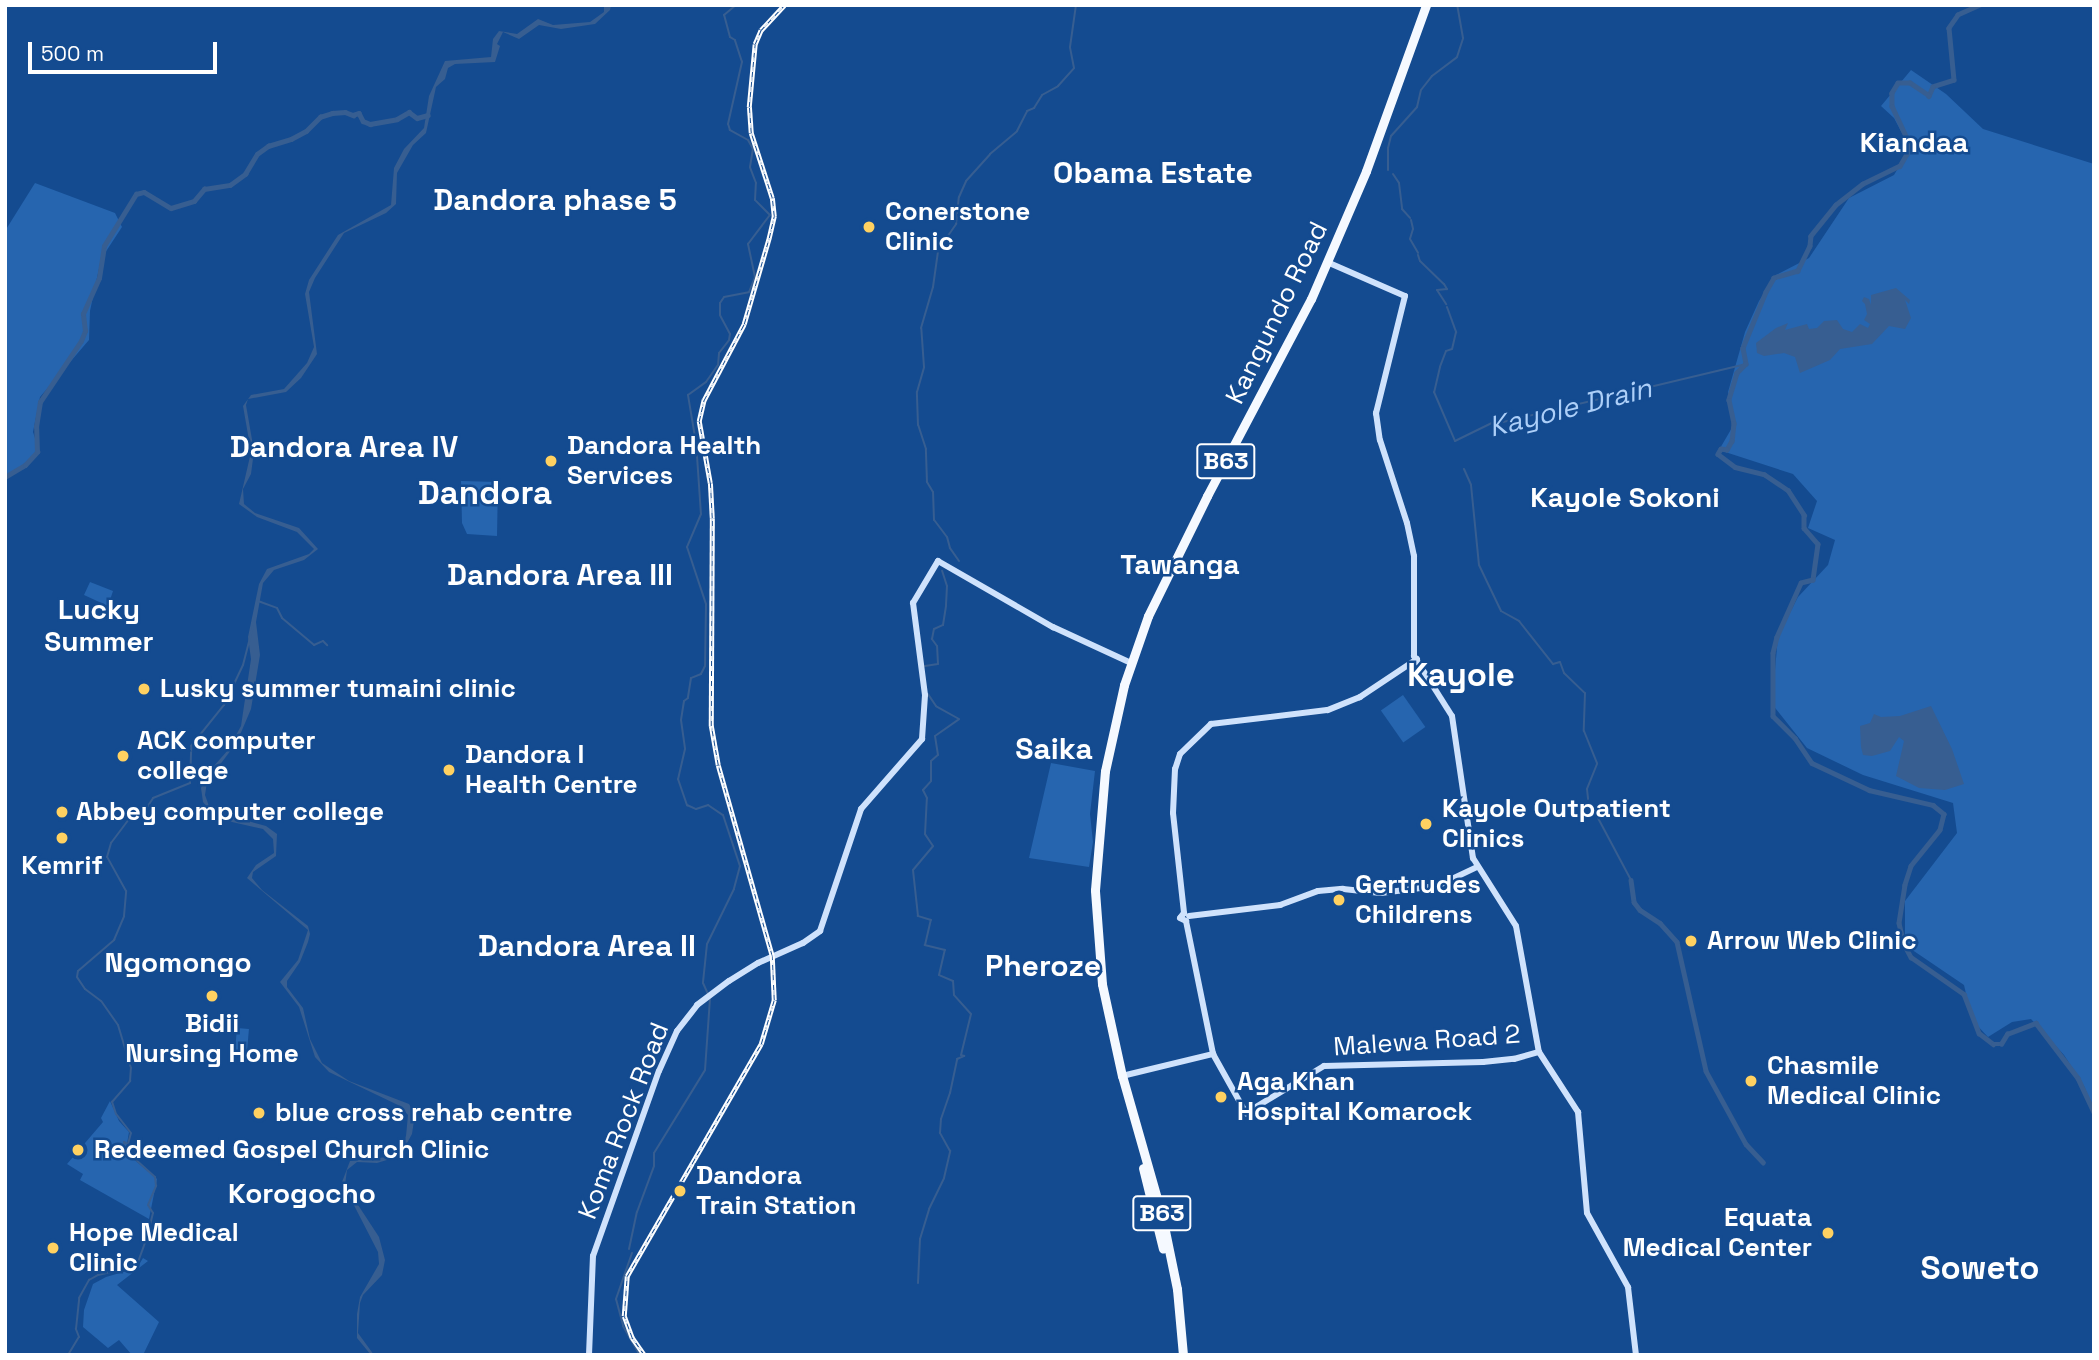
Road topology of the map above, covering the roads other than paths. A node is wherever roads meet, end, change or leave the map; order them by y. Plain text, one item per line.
1 (1426, 5) edge
2 (1327, 262) junction
3 (1417, 659) junction
4 (1131, 663) junction
5 (1477, 867) junction
6 (1186, 917) junction
7 (1105, 1000) junction
8 (1539, 1052) junction
9 (1213, 1054) junction
10 (1122, 1076) junction
11 (589, 1355) edge
12 (1180, 1355) edge
13 (1636, 1355) edge

1 - 2 highway, Kangundo Road / B63
2 - 3 main road
2 - 4 highway, Kangundo Road / B63
3 - 5 main road
3 - 6 main road
4 - 7 highway, Kangundo Road / B63
4 - 11 main road, Koma Rock Road
5 - 6 main road
5 - 8 main road
6 - 9 main road
7 - 10 highway, Kangundo Road / B63
7 - 12 highway, Kangundo Road / B63
8 - 9 main road, Malewa Road 2
8 - 13 main road
9 - 10 main road
10 - 12 highway, Kangundo Road / B63

